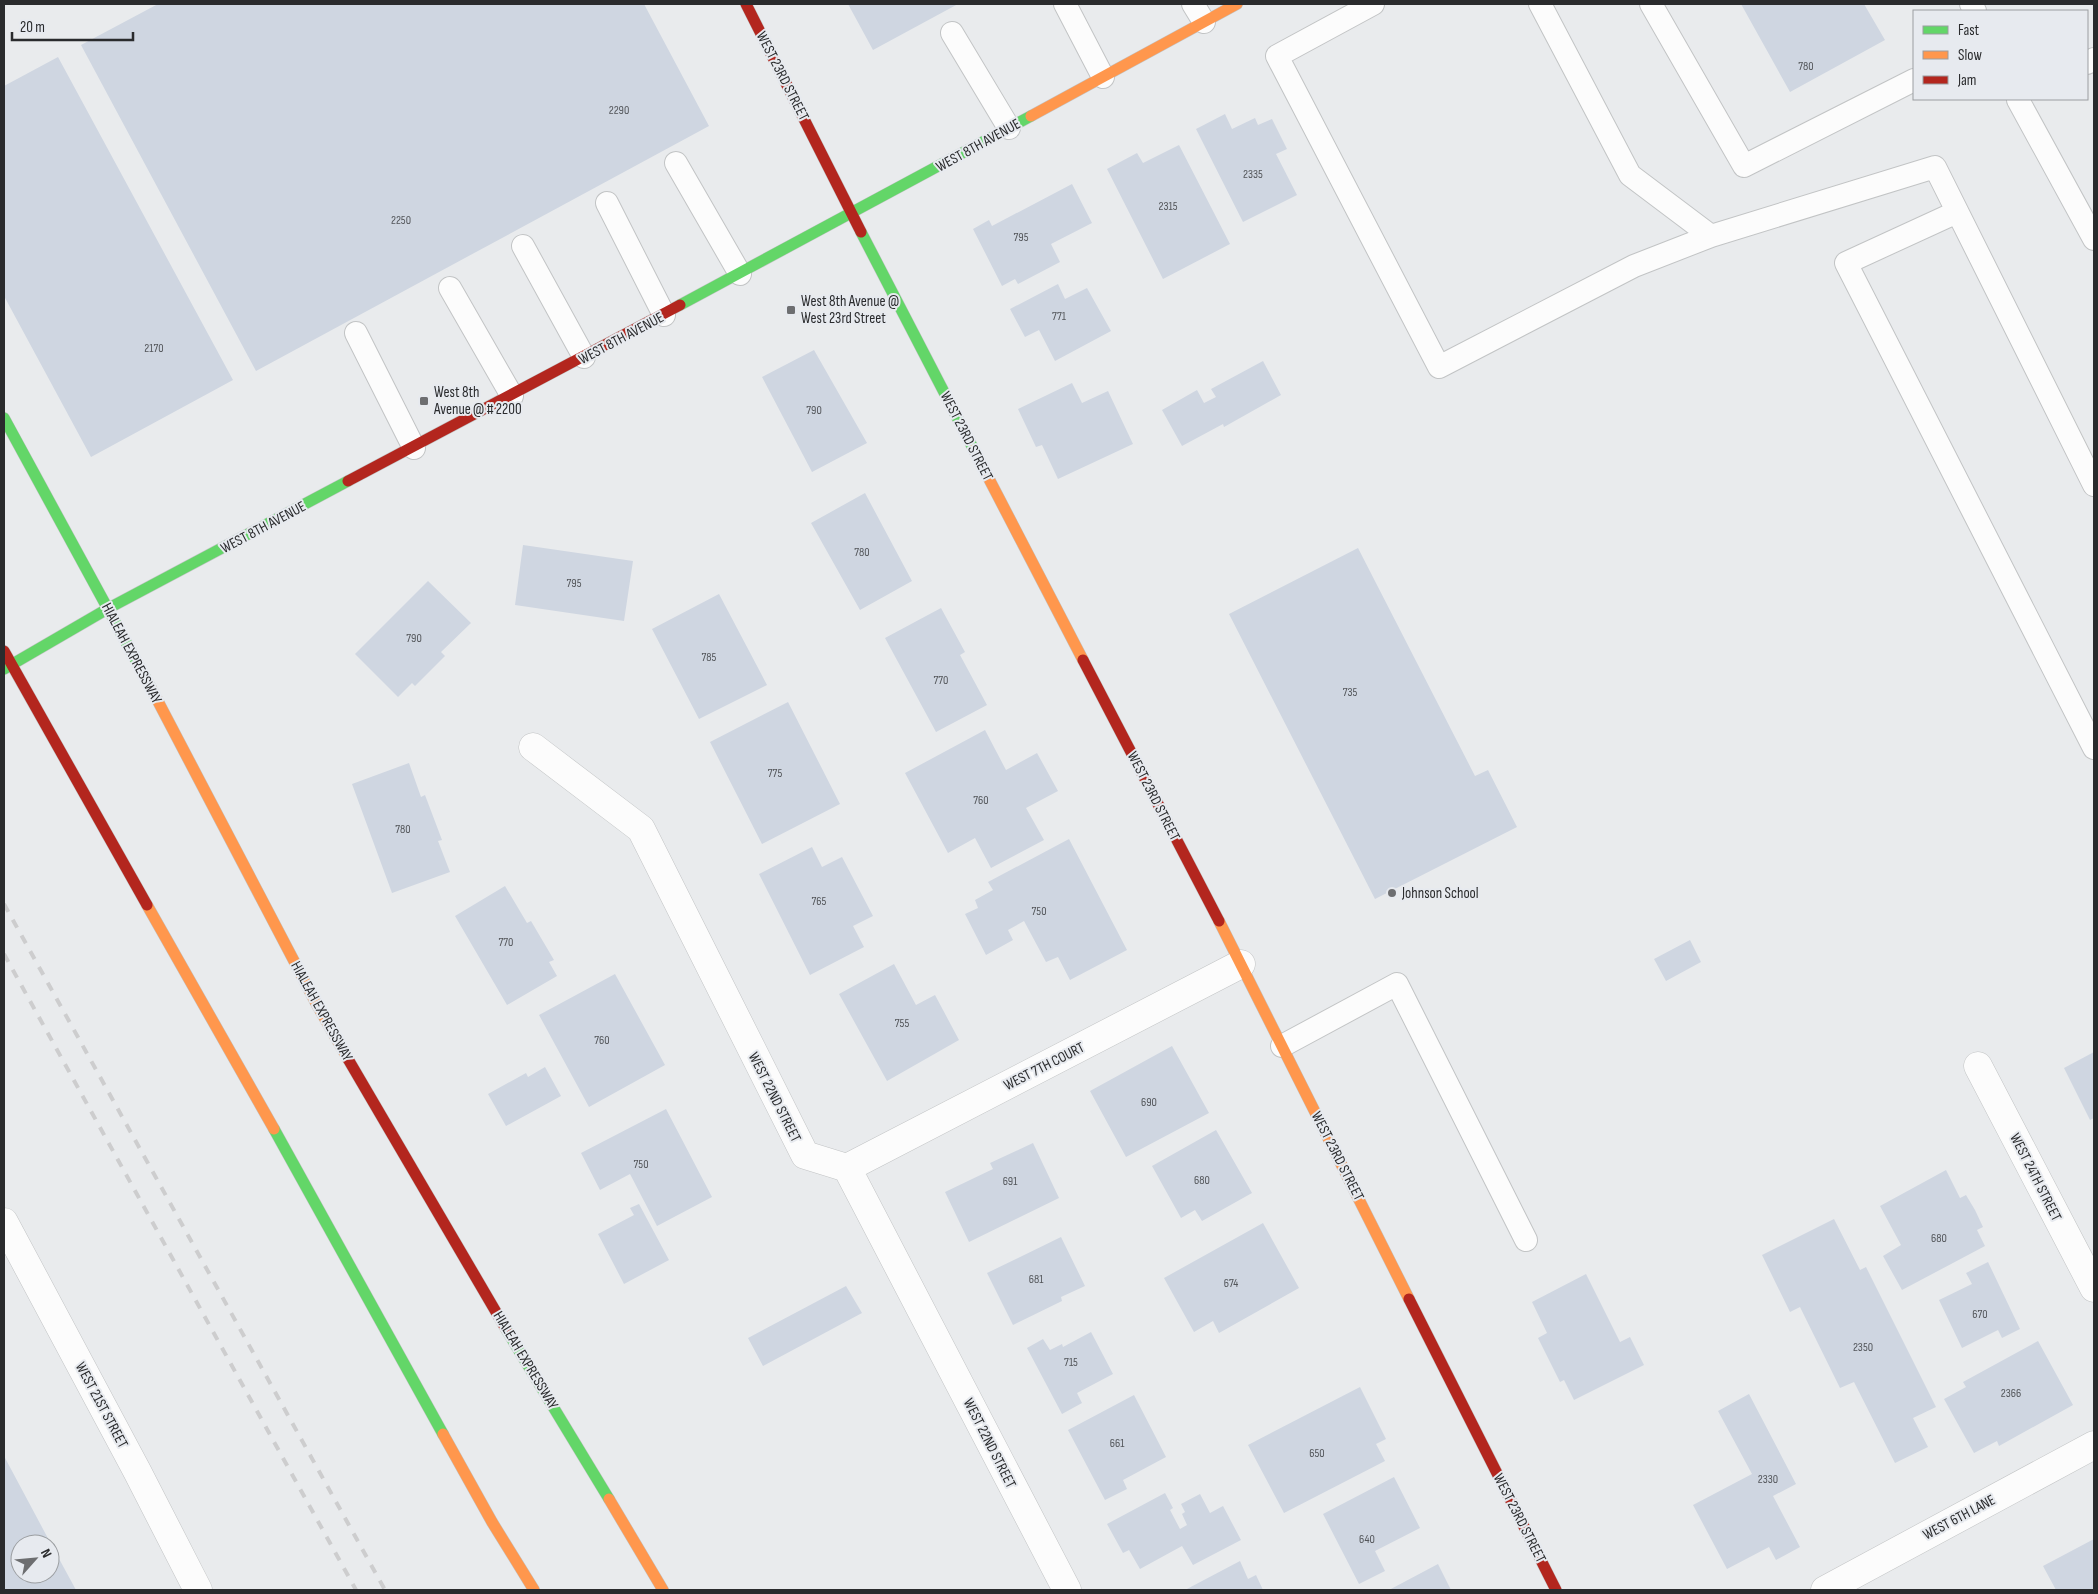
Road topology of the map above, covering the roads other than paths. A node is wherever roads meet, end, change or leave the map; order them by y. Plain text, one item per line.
1 (746, 4) edge
2 (1065, 4) edge
3 (1237, 4) edge
4 (1373, 4) edge
5 (1540, 4) edge
6 (1651, 4) edge
7 (1198, 13) edge
8 (952, 33) dead end
9 (1103, 77) junction
10 (1913, 81) edge
11 (2018, 100) edge
12 (1009, 128) junction
13 (676, 163) dead end
14 (607, 203) dead end
15 (1957, 212) junction
16 (852, 214) junction
17 (1711, 236) junction
18 (2094, 239) edge
19 (522, 246) dead end
20 (740, 274) junction
21 (450, 288) dead end
22 (664, 315) junction
23 (356, 333) dead end
24 (584, 357) junction
25 (512, 396) junction
26 (4, 418) edge
27 (414, 448) junction
28 (2094, 485) edge
29 (109, 608) junction
30 (4, 651) edge
31 (8, 667) edge
32 (532, 747) dead end
33 (2094, 748) edge
34 (1241, 964) junction
35 (1282, 1046) junction
36 (1978, 1066) dead end
37 (847, 1168) junction
38 (4, 1222) edge
39 (1526, 1240) dead end
40 (2094, 1288) edge
41 (2094, 1445) edge
42 (198, 1590) edge
43 (534, 1590) edge
44 (663, 1590) edge
45 (1067, 1590) edge
46 (1556, 1590) edge
47 (1824, 1590) edge

1 - 16 street, WEST 23RD STREET
2 - 9 lane
3 - 7 street, WEST 8TH AVENUE
4 - 17 lane
5 - 17 lane
6 - 10 lane
7 - 9 street, WEST 8TH AVENUE
8 - 12 lane
9 - 12 street, WEST 8TH AVENUE
11 - 18 lane
12 - 16 street, WEST 8TH AVENUE
13 - 20 lane
14 - 22 lane
15 - 17 lane
15 - 28 lane
15 - 33 lane
16 - 20 street, WEST 8TH AVENUE
16 - 34 street, WEST 23RD STREET
19 - 24 lane
20 - 22 street, WEST 8TH AVENUE
21 - 25 lane
22 - 24 street, WEST 8TH AVENUE
23 - 27 lane
24 - 25 street, WEST 8TH AVENUE
25 - 27 street, WEST 8TH AVENUE
26 - 29 street, HIALEAH EXPRESSWAY
27 - 29 street, WEST 8TH AVENUE
29 - 31 street, WEST 8TH AVENUE
29 - 44 street, HIALEAH EXPRESSWAY
30 - 31 street
31 - 43 street
32 - 37 street, WEST 22ND STREET
34 - 35 street, WEST 23RD STREET
34 - 37 street, WEST 7TH COURT
35 - 39 lane
35 - 46 street, WEST 23RD STREET
36 - 40 street, WEST 24TH STREET
37 - 45 street, WEST 22ND STREET
38 - 42 street, WEST 21ST STREET
41 - 47 street, WEST 6TH LANE

